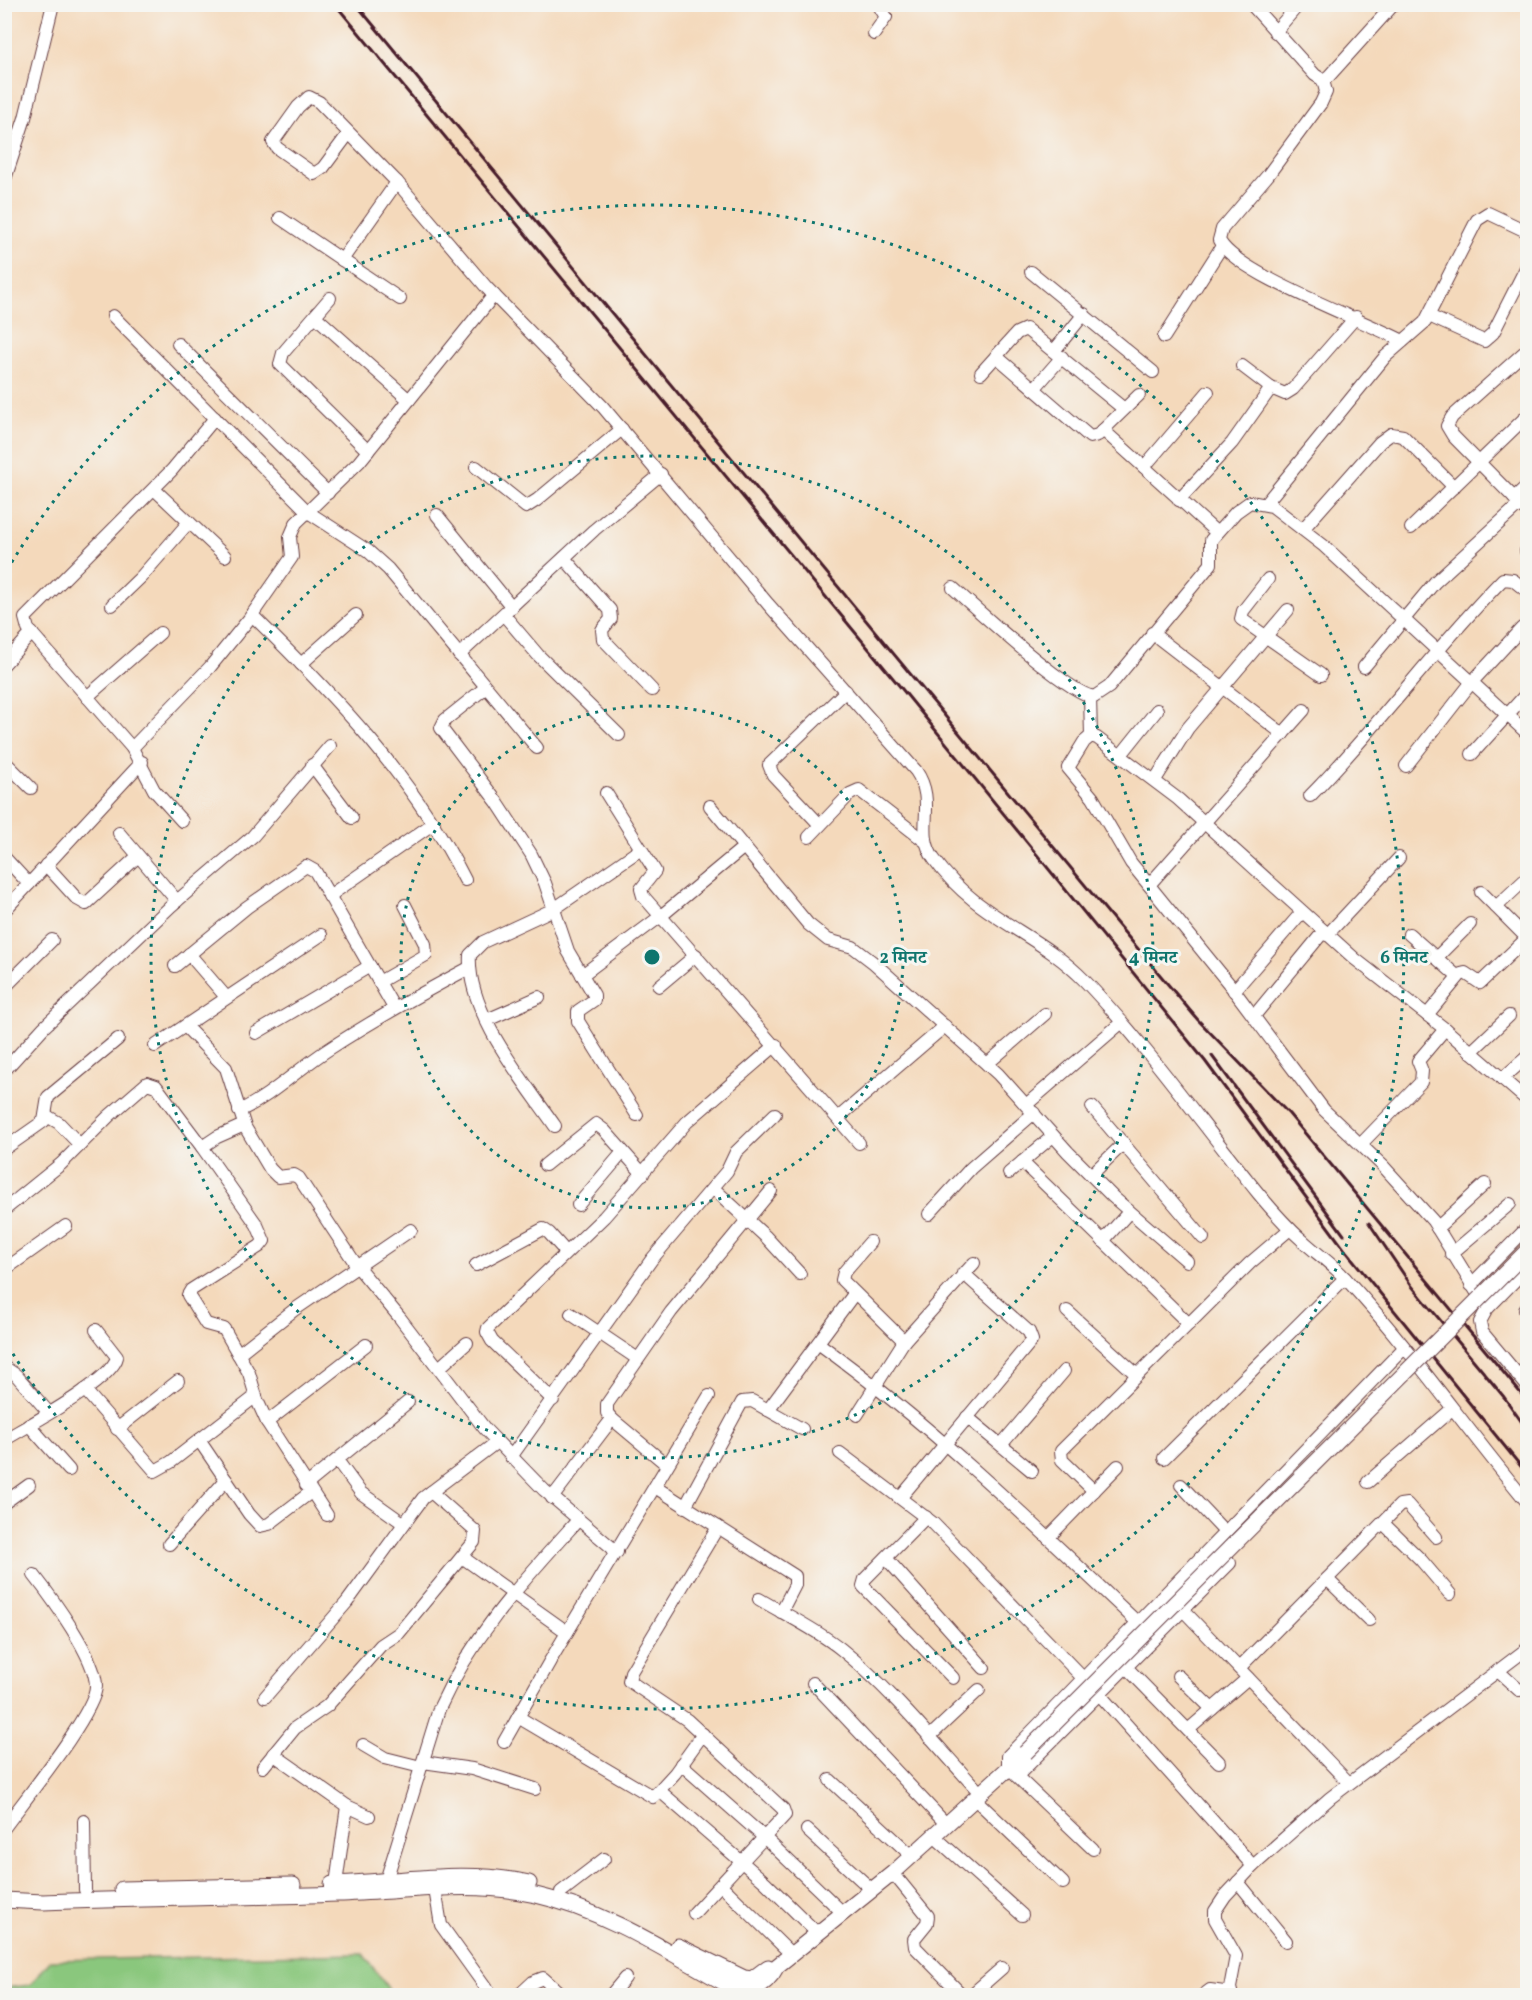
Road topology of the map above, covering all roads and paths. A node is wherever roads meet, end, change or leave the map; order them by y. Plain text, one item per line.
1 (52, 4) edge
2 (878, 4) edge
3 (1251, 4) edge
4 (1299, 4) edge
5 (1394, 4) edge
6 (1275, 32) junction
7 (874, 34) dead end
8 (1323, 80) junction
9 (349, 133) junction
10 (4, 182) edge
11 (397, 182) junction
12 (280, 218) dead end
13 (1527, 232) edge
14 (1222, 246) junction
15 (342, 260) junction
16 (1527, 264) edge
17 (1031, 272) dead end
18 (494, 296) junction
19 (330, 298) dead end
20 (400, 299) dead end
21 (1084, 314) junction
22 (113, 316) dead end
23 (315, 316) junction
24 (1429, 316) junction
25 (1356, 317) junction
26 (1164, 337) dead end
27 (1403, 341) junction
28 (178, 344) dead end
29 (1527, 349) edge
30 (1058, 354) junction
31 (996, 356) junction
32 (1242, 366) dead end
33 (1153, 372) dead end
34 (981, 373) dead end
35 (1271, 388) junction
36 (1034, 389) junction
37 (1208, 392) dead end
38 (1139, 395) dead end
39 (409, 400) junction
40 (1124, 409) junction
41 (1527, 415) edge
42 (215, 418) junction
43 (622, 429) junction
44 (1103, 430) junction
45 (368, 451) junction
46 (1479, 463) junction
47 (476, 467) dead end
48 (1144, 467) junction
49 (661, 474) junction
50 (1527, 485) edge
51 (1454, 487) junction
52 (154, 489) junction
53 (328, 493) junction
54 (1179, 500) junction
55 (1266, 503) junction
56 (1520, 505) edge
57 (308, 512) junction
58 (437, 515) dead end
59 (189, 522) junction
60 (1411, 528) dead end
61 (1303, 529) junction
62 (1217, 533) junction
63 (225, 555) dead end
64 (564, 558) junction
65 (1268, 579) dead end
66 (952, 588) dead end
67 (1527, 592) edge
68 (112, 605) dead end
69 (1287, 610) dead end
70 (508, 611) junction
71 (252, 615) junction
72 (356, 615) dead end
73 (1401, 620) junction
74 (1522, 628) dead end
75 (32, 633) junction
76 (160, 633) dead end
77 (1152, 633) junction
78 (1264, 636) junction
79 (1436, 652) junction
80 (459, 655) junction
81 (4, 664) edge
82 (301, 664) junction
83 (1364, 667) dead end
84 (1321, 675) dead end
85 (1471, 683) junction
86 (1222, 686) junction
87 (485, 688) junction
88 (652, 690) dead end
89 (846, 691) junction
90 (1527, 692) edge
91 (1090, 696) junction
92 (87, 697) junction
93 (1157, 710) dead end
94 (1304, 710) dead end
95 (1506, 715) junction
96 (1283, 734) junction
97 (1527, 734) edge
98 (619, 735) dead end
99 (1091, 736) junction
100 (330, 746) dead end
101 (132, 748) junction
102 (537, 748) dead end
103 (1121, 754) junction
104 (1472, 754) dead end
105 (4, 761) edge
106 (142, 762) junction
107 (312, 765) junction
108 (1406, 766) dead end
109 (1155, 780) junction
110 (31, 788) dead end
111 (606, 793) dead end
112 (1310, 796) dead end
113 (710, 806) dead end
114 (352, 818) dead end
115 (182, 821) dead end
116 (1205, 822) junction
117 (434, 823) junction
118 (820, 825) junction
119 (119, 833) dead end
120 (809, 837) dead end
121 (926, 842) junction
122 (744, 847) junction
123 (641, 849) junction
124 (138, 855) junction
125 (4, 857) edge
126 (1399, 858) dead end
127 (46, 865) junction
128 (1527, 877) edge
129 (465, 880) dead end
130 (29, 884) junction
131 (1149, 885) junction
132 (1481, 892) dead end
133 (329, 896) junction
134 (177, 901) junction
135 (405, 905) dead end
136 (1496, 907) junction
137 (554, 909) junction
138 (4, 911) edge
139 (1302, 912) junction
140 (661, 916) junction
141 (1470, 924) dead end
142 (1325, 933) junction
143 (1409, 934) dead end
144 (321, 935) dead end
145 (1527, 937) edge
146 (52, 940) dead end
147 (189, 954) junction
148 (696, 955) junction
149 (1436, 958) junction
150 (175, 966) dead end
151 (370, 966) junction
152 (469, 968) junction
153 (582, 975) junction
154 (1458, 977) junction
155 (379, 982) junction
156 (659, 986) dead end
157 (4, 987) edge
158 (1234, 991) junction
159 (226, 997) junction
160 (539, 997) dead end
161 (394, 1008) junction
162 (1045, 1014) dead end
163 (1427, 1015) junction
164 (1254, 1016) junction
165 (1509, 1016) dead end
166 (487, 1020) junction
167 (1121, 1023) junction
168 (184, 1026) junction
169 (945, 1026) junction
170 (1445, 1029) junction
171 (256, 1033) dead end
172 (117, 1039) dead end
173 (776, 1045) junction
174 (155, 1046) dead end
175 (1471, 1052) junction
176 (1527, 1056) edge
177 (987, 1064) junction
178 (4, 1071) edge
179 (1502, 1079) junction
180 (1527, 1101) edge
181 (1092, 1107) dead end
182 (1030, 1109) junction
183 (239, 1111) junction
184 (775, 1114) dead end
185 (47, 1116) junction
186 (636, 1116) dead end
187 (839, 1117) junction
188 (244, 1125) junction
189 (555, 1126) dead end
190 (1053, 1136) junction
191 (859, 1143) dead end
192 (1124, 1143) junction
193 (1360, 1144) junction
194 (80, 1145) junction
195 (202, 1147) junction
196 (4, 1149) edge
197 (623, 1152) junction
198 (1022, 1162) junction
199 (545, 1165) dead end
200 (1009, 1173) dead end
201 (643, 1174) junction
202 (1091, 1175) junction
203 (1485, 1185) dead end
204 (713, 1188) junction
205 (771, 1191) dead end
206 (1510, 1204) dead end
207 (578, 1205) dead end
208 (4, 1210) edge
209 (1129, 1212) junction
210 (929, 1214) dead end
211 (747, 1219) junction
212 (66, 1226) dead end
213 (1527, 1227) edge
214 (1437, 1228) junction
215 (1290, 1229) junction
216 (411, 1230) dead end
217 (1203, 1238) dead end
218 (1103, 1241) junction
219 (870, 1242) dead end
220 (1527, 1250) edge
221 (566, 1252) junction
222 (1451, 1254) junction
223 (1187, 1261) dead end
224 (974, 1263) dead end
225 (476, 1265) dead end
226 (357, 1266) junction
227 (1527, 1267) edge
228 (4, 1270) edge
229 (963, 1273) junction
230 (800, 1275) dead end
231 (1345, 1278) junction
232 (1471, 1285) junction
233 (854, 1294) junction
234 (1487, 1309) junction
235 (1066, 1311) dead end
236 (571, 1314) dead end
237 (1189, 1324) junction
238 (96, 1330) dead end
239 (600, 1333) junction
240 (904, 1341) junction
241 (467, 1343) dead end
242 (818, 1343) junction
243 (366, 1345) dead end
244 (1404, 1348) junction
245 (238, 1354) junction
246 (638, 1359) junction
247 (4, 1367) edge
248 (439, 1368) junction
249 (1064, 1371) dead end
250 (1522, 1371) edge
251 (1137, 1375) junction
252 (178, 1381) dead end
253 (877, 1386) junction
254 (1527, 1387) edge
255 (85, 1390) junction
256 (256, 1396) junction
257 (709, 1396) dead end
258 (553, 1400) junction
259 (408, 1402) dead end
260 (1452, 1409) junction
261 (768, 1410) junction
262 (49, 1413) junction
263 (857, 1415) dead end
264 (967, 1417) junction
265 (612, 1419) junction
266 (267, 1422) junction
267 (29, 1425) junction
268 (117, 1429) junction
269 (802, 1429) dead end
270 (4, 1440) edge
271 (199, 1440) junction
272 (496, 1442) junction
273 (946, 1443) junction
274 (1001, 1444) junction
275 (840, 1453) dead end
276 (511, 1457) junction
277 (1164, 1458) dead end
278 (337, 1460) junction
279 (668, 1466) junction
280 (1118, 1466) dead end
281 (69, 1470) dead end
282 (1032, 1471) dead end
283 (226, 1480) junction
284 (1368, 1482) dead end
285 (29, 1485) dead end
286 (1181, 1485) dead end
287 (655, 1487) junction
288 (309, 1489) junction
289 (1094, 1491) junction
290 (431, 1492) junction
291 (901, 1497) junction
292 (552, 1498) junction
293 (4, 1503) edge
294 (1527, 1503) edge
295 (685, 1507) junction
296 (327, 1515) dead end
297 (926, 1517) junction
298 (578, 1520) junction
299 (403, 1523) junction
300 (1383, 1523) junction
301 (718, 1527) junction
302 (1225, 1532) junction
303 (1436, 1537) dead end
304 (1048, 1538) junction
305 (168, 1544) dead end
306 (617, 1552) junction
307 (462, 1557) junction
308 (886, 1558) junction
309 (1230, 1563) dead end
310 (34, 1575) dead end
311 (1327, 1579) junction
312 (512, 1592) junction
313 (1450, 1594) dead end
314 (759, 1599) dead end
315 (1183, 1610) junction
316 (781, 1612) junction
317 (1369, 1620) dead end
318 (1137, 1622) junction
319 (567, 1632) junction
320 (1527, 1648) edge
321 (1126, 1667) junction
322 (984, 1668) dead end
323 (1239, 1668) junction
324 (1498, 1671) junction
325 (1178, 1676) dead end
326 (952, 1678) dead end
327 (1083, 1678) junction
328 (1248, 1678) junction
329 (813, 1683) dead end
330 (1527, 1689) edge
331 (979, 1690) dead end
332 (1099, 1694) junction
333 (265, 1697) dead end
334 (1212, 1709) junction
335 (518, 1717) junction
336 (1188, 1730) junction
337 (703, 1734) junction
338 (929, 1737) junction
339 (504, 1742) dead end
340 (363, 1745) dead end
341 (273, 1754) junction
342 (1219, 1762) dead end
343 (681, 1764) junction
344 (422, 1765) junction
345 (263, 1767) dead end
346 (1012, 1772) junction
347 (830, 1780) dead end
348 (1349, 1783) junction
349 (535, 1789) dead end
350 (660, 1792) junction
351 (978, 1796) junction
352 (347, 1806) junction
353 (369, 1816) dead end
354 (84, 1821) dead end
355 (947, 1825) junction
356 (4, 1828) edge
357 (807, 1830) dead end
358 (934, 1836) junction
359 (765, 1838) junction
360 (1093, 1849) dead end
361 (912, 1856) junction
362 (604, 1859) dead end
363 (742, 1862) junction
364 (1253, 1866) junction
365 (893, 1873) junction
366 (1238, 1882) junction
367 (1063, 1883) dead end
368 (336, 1884) junction
369 (722, 1885) junction
370 (384, 1887) junction
371 (435, 1889) junction
372 (4, 1890) edge
373 (85, 1890) junction
374 (872, 1890) junction
375 (561, 1892) junction
376 (4, 1900) edge
377 (694, 1913) dead end
378 (843, 1913) junction
379 (1022, 1915) dead end
380 (817, 1933) junction
381 (1286, 1941) dead end
382 (791, 1954) junction
383 (777, 1966) junction
384 (1002, 1968) dead end
385 (626, 1978) dead end
386 (733, 1987) edge
387 (749, 1994) edge
388 (1231, 1994) edge
389 (492, 1995) edge
390 (518, 1995) edge
391 (563, 1995) edge
392 (610, 1995) edge
393 (963, 1995) edge
394 (970, 1995) edge
395 (1202, 1995) edge

1 - 10 street
2 - 7 street
3 - 6 street
4 - 6 street
5 - 8 street
6 - 8 street
8 - 14 street
9 - 9 street
9 - 11 street
11 - 15 street
11 - 18 street
12 - 15 street
13 - 24 street
14 - 25 street
14 - 26 street
15 - 20 street
16 - 24 street
17 - 21 street
18 - 39 street
18 - 43 street
19 - 23 street
21 - 30 street
21 - 33 street
22 - 42 street
23 - 39 street
23 - 45 street
24 - 27 street
25 - 27 street
25 - 35 street
27 - 55 street
28 - 53 street
29 - 46 street
30 - 31 street
30 - 36 street
30 - 40 street
31 - 34 street
31 - 36 street
32 - 35 street
35 - 54 street
36 - 44 street
37 - 48 street
38 - 40 street
39 - 45 street
40 - 44 street
41 - 46 street
42 - 52 street
42 - 57 street
43 - 47 street
43 - 49 street
44 - 48 street
45 - 53 street
46 - 51 street
46 - 56 street
48 - 54 street
49 - 64 street
49 - 89 street
50 - 56 street
51 - 60 street
51 - 61 street
52 - 59 street
52 - 75 street
53 - 57 street
54 - 62 street
55 - 61 street
55 - 62 street
56 - 73 street
57 - 71 street
57 - 80 street
58 - 70 street
59 - 63 street
59 - 68 street
61 - 73 street
62 - 77 street
64 - 70 street
64 - 88 street
65 - 78 street
66 - 91 street
67 - 79 street
69 - 78 street
70 - 80 street
70 - 98 street
71 - 82 street
71 - 101 street
72 - 82 street
73 - 79 street
73 - 83 street
74 - 85 street
75 - 81 street
75 - 92 street
76 - 92 street
77 - 86 street
77 - 91 street
78 - 84 street
78 - 86 street
79 - 85 street
79 - 112 street
80 - 87 street
82 - 117 street
85 - 95 street
85 - 108 street
86 - 96 street
86 - 109 street
87 - 102 street
87 - 137 street
89 - 118 street
89 - 121 street
90 - 95 street
91 - 99 street
92 - 101 street
93 - 103 street
94 - 96 street
95 - 97 street
95 - 104 street
96 - 116 street
99 - 103 street
99 - 131 street
100 - 107 street
101 - 106 street
103 - 109 street
105 - 110 street
106 - 115 street
106 - 127 street
107 - 114 street
107 - 134 street
109 - 116 street
111 - 123 street
113 - 122 street
116 - 131 street
116 - 139 street
117 - 129 street
117 - 133 street
118 - 120 street
118 - 121 street
119 - 124 street
121 - 167 street
122 - 140 street
122 - 169 street
123 - 137 street
123 - 140 street
124 - 127 street
124 - 134 street
125 - 130 street
126 - 142 street
127 - 130 street
128 - 136 street
130 - 138 street
131 - 158 street
132 - 136 street
133 - 147 street
133 - 151 street
134 - 178 street
135 - 155 street
136 - 145 street
137 - 152 street
137 - 153 street
139 - 142 street
139 - 158 street
140 - 148 street
140 - 153 street
141 - 149 street
142 - 163 street
142 - 164 street
143 - 149 street
144 - 159 street
145 - 154 street
146 - 157 street
147 - 150 street
147 - 159 street
148 - 156 street
148 - 173 street
149 - 154 street
151 - 155 street
151 - 171 street
152 - 161 street
152 - 166 street
153 - 186 street
154 - 163 street
155 - 161 street
158 - 164 street
159 - 168 street
160 - 166 street
161 - 183 street
162 - 177 street
163 - 170 street
164 - 193 street
165 - 175 street
166 - 189 street
167 - 182 street
167 - 215 street
168 - 174 street
168 - 183 street
169 - 177 street
169 - 187 street
170 - 175 street
170 - 193 street
172 - 185 street
173 - 187 street
173 - 201 street
175 - 179 street
176 - 179 street
177 - 182 street
179 - 180 street
181 - 192 street
182 - 190 street
182 - 210 street
183 - 188 street
184 - 204 street
185 - 194 street
185 - 196 street
187 - 191 street
188 - 195 street
188 - 226 street
190 - 198 street
190 - 202 street
192 - 202 street
192 - 217 street
193 - 214 street
194 - 195 street
194 - 208 street
195 - 245 street
197 - 199 street
197 - 201 street
197 - 207 street
198 - 200 street
198 - 218 street
201 - 221 street
202 - 209 street
203 - 214 street
204 - 211 street
204 - 239 street
205 - 211 street
206 - 222 street
209 - 218 street
209 - 223 street
211 - 230 street
211 - 246 street
212 - 228 street
213 - 232 street
214 - 222 street
215 - 231 street
215 - 237 street
216 - 226 street
218 - 237 street
219 - 233 street
220 - 346 street, bridge
221 - 225 street
221 - 258 street
222 - 232 street
224 - 229 street
226 - 245 street
226 - 248 street
227 - 234 street
229 - 240 street
229 - 264 street
231 - 244 street
231 - 277 street
232 - 234 street
233 - 240 street
233 - 242 street
234 - 250 street
235 - 251 street
236 - 239 street
237 - 251 street
238 - 255 street
239 - 246 street
239 - 258 street
240 - 253 street
241 - 248 street
242 - 253 street
242 - 261 street
243 - 266 street
244 - 260 street
244 - 302 street
245 - 256 street
246 - 265 street
247 - 262 street
248 - 272 street
249 - 274 street
250 - 254 street
251 - 289 street
252 - 268 street
253 - 263 street
253 - 273 street
255 - 262 street
255 - 268 street
256 - 266 street
256 - 271 street
257 - 279 street
258 - 276 street
259 - 278 street
260 - 284 street
260 - 294 street
261 - 269 street
261 - 295 street
262 - 267 street
264 - 273 street
264 - 274 street
265 - 279 street
265 - 292 street
266 - 288 street
267 - 270 street
267 - 281 street
268 - 271 street
271 - 283 street
272 - 276 street
272 - 290 street
273 - 291 street
273 - 304 street
274 - 282 street
275 - 291 street
276 - 292 street
278 - 288 street
278 - 299 street
279 - 287 street
280 - 289 street
283 - 288 street
283 - 305 street
285 - 293 street
286 - 302 street
287 - 295 street
287 - 306 street
288 - 296 street
289 - 304 street
290 - 299 street
290 - 307 street
291 - 297 street
292 - 298 street
295 - 301 street
297 - 308 street
297 - 327 street
298 - 306 street
298 - 312 street
299 - 333 street
300 - 303 street
300 - 311 street
300 - 313 street
301 - 316 street
301 - 337 street
302 - 318 street
304 - 318 street
306 - 319 street
307 - 312 street
307 - 341 street
308 - 322 street
308 - 326 street
309 - 315 street
310 - 356 street
311 - 317 street
311 - 323 street
312 - 319 street
312 - 344 street
314 - 316 street
315 - 321 street
315 - 323 street
316 - 338 street
318 - 327 street
319 - 335 street
320 - 324 street
321 - 332 street
321 - 336 street
323 - 328 street
324 - 330 street
324 - 348 street
325 - 334 street
327 - 346 street
328 - 334 street
328 - 348 street
329 - 355 street
331 - 338 street
332 - 346 street
332 - 364 street
334 - 336 street
335 - 339 street
335 - 350 street
336 - 342 street
337 - 343 street
337 - 359 street
338 - 351 street
340 - 344 street
341 - 345 street
341 - 352 street
343 - 350 street
343 - 359 street
344 - 349 street
344 - 370 street
346 - 351 street
346 - 360 street
347 - 361 street
348 - 364 street
350 - 363 street
351 - 355 street
351 - 367 street
352 - 353 street
352 - 368 street
354 - 373 street
355 - 358 street
357 - 374 street
358 - 361 street
358 - 379 street
359 - 363 street
359 - 378 street
361 - 365 street
362 - 375 street
363 - 369 street
363 - 380 street
364 - 366 street
365 - 374 street
365 - 393 street
366 - 381 street
366 - 388 street
368 - 370 street
368 - 373 street
369 - 377 street
369 - 382 street
370 - 371 street
370 - 375 street
370 - 376 street
371 - 386 street
371 - 389 street
372 - 373 street
374 - 378 street
375 - 386 street
378 - 380 street
380 - 382 street
382 - 383 street
383 - 386 street
383 - 387 street
384 - 394 street
385 - 392 street
386 - 387 street
388 - 395 street
390 - 391 street

